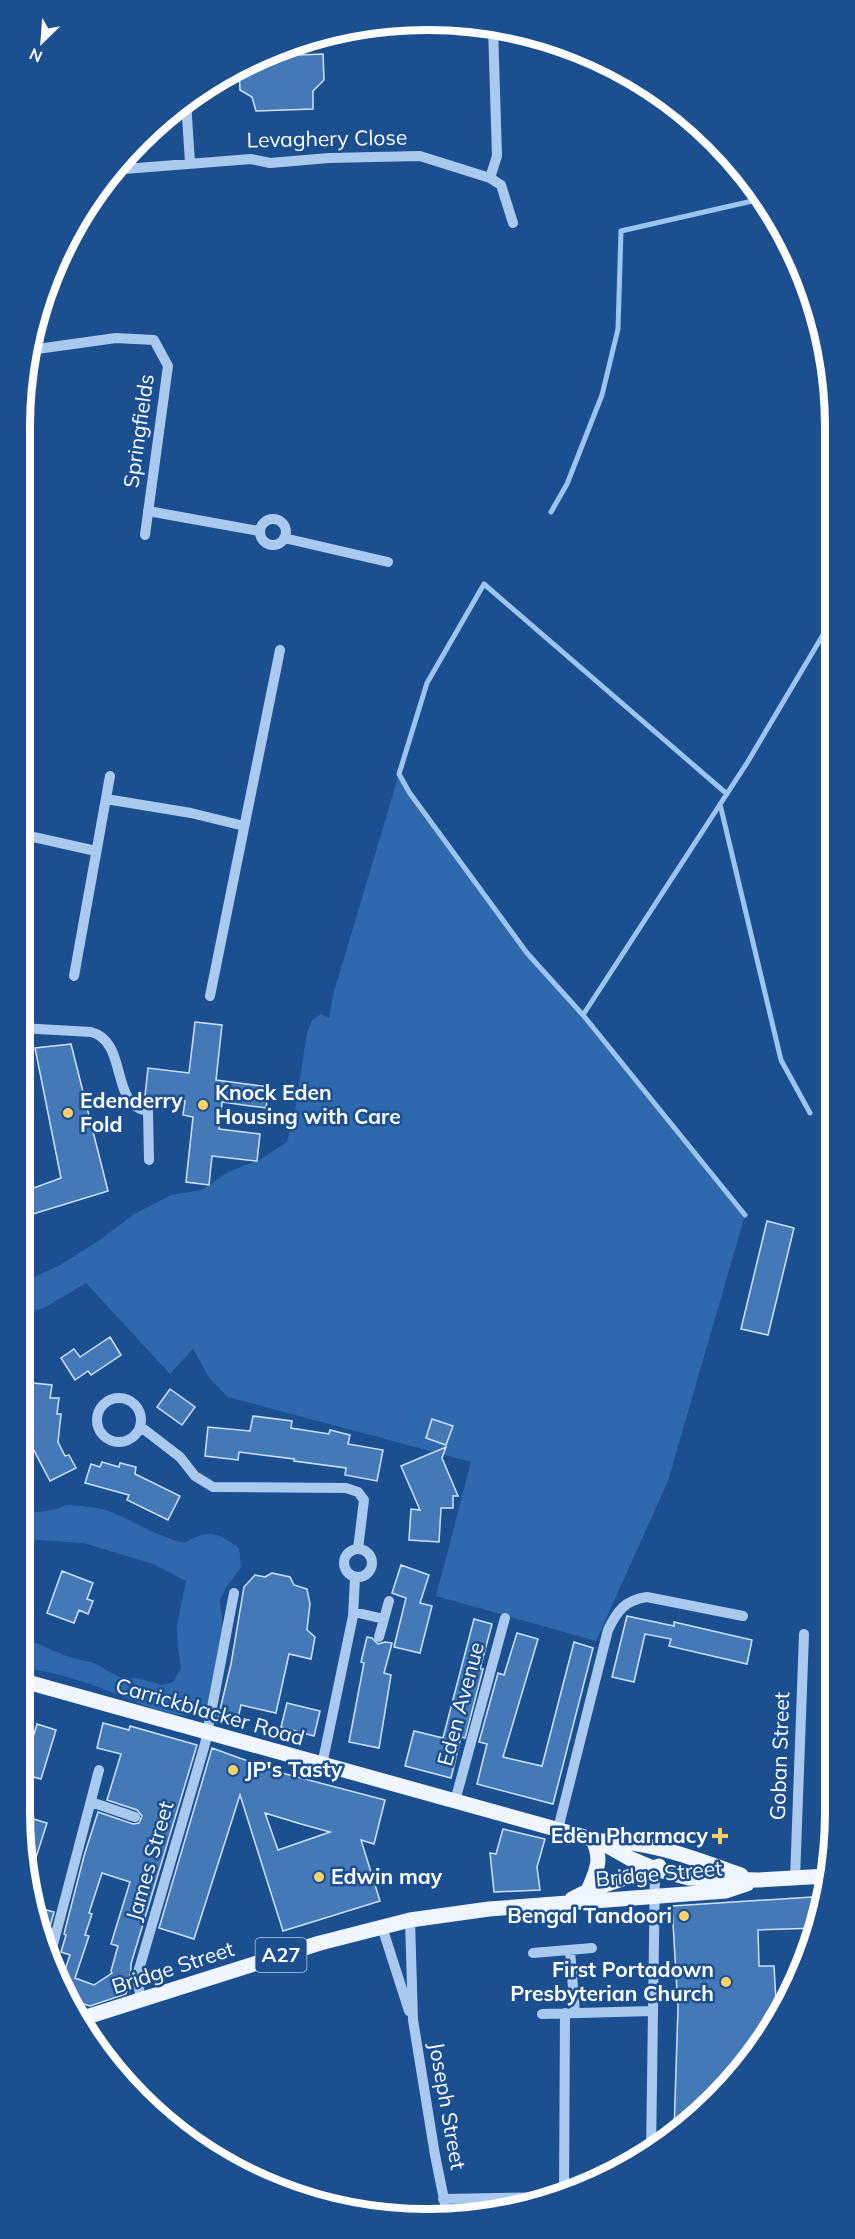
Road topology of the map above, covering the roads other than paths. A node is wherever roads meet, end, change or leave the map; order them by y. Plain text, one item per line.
1 (493, 36) edge
2 (187, 112) edge
3 (190, 163) junction
4 (126, 169) edge
5 (490, 178) junction
6 (513, 223) dead end
7 (38, 349) edge
8 (148, 511) junction
9 (259, 531) junction
10 (145, 535) dead end
11 (284, 538) junction
12 (388, 562) dead end
13 (280, 650) dead end
14 (110, 776) dead end
15 (106, 799) junction
16 (244, 826) junction
17 (30, 836) edge
18 (96, 851) junction
19 (74, 976) dead end
20 (210, 996) dead end
21 (30, 1029) edge
22 (149, 1160) dead end
23 (141, 1427) junction
24 (358, 1549) junction
25 (355, 1578) junction
26 (234, 1593) dead end
27 (389, 1601) dead end
28 (354, 1612) junction
29 (744, 1616) dead end
30 (505, 1618) dead end
31 (384, 1619) junction
32 (804, 1634) dead end
33 (380, 1637) dead end
34 (30, 1683) edge
35 (207, 1733) junction
36 (322, 1765) junction
37 (99, 1770) dead end
38 (455, 1801) junction
39 (91, 1803) junction
40 (135, 1817) dead end
41 (558, 1829) junction
42 (596, 1840) junction
43 (679, 1853) junction
44 (655, 1869) junction
45 (819, 1877) edge
46 (795, 1879) junction
47 (758, 1880) junction
48 (588, 1891) junction
49 (654, 1895) junction
50 (563, 1904) junction
51 (410, 1920) junction
52 (382, 1928) junction
53 (53, 1945) edge
54 (592, 1948) dead end
55 (570, 1950) junction
56 (533, 1953) dead end
57 (141, 2000) junction
58 (653, 2011) junction
59 (570, 2013) junction
60 (542, 2014) dead end
61 (87, 2017) edge
62 (412, 2020) junction
63 (651, 2140) edge
64 (564, 2185) edge
65 (519, 2198) edge
66 (443, 2199) junction
67 (445, 2208) edge

1 - 5 street
2 - 3 street
3 - 4 street, Levaghery Close
3 - 5 street, Levaghery Close
5 - 6 street
7 - 8 street, Springfields
8 - 9 street, Springfields
8 - 10 street, Springfields
9 - 11 street
9 - 11 street
11 - 12 street
13 - 16 street
14 - 15 street
15 - 16 street
15 - 18 street
16 - 20 street
17 - 18 street
18 - 19 street
21 - 22 street
23 - 23 street
23 - 24 street
24 - 25 street
24 - 25 street
25 - 28 street
26 - 35 street, James Street
27 - 31 street
28 - 31 street
28 - 36 street
29 - 41 street
30 - 38 street, Eden Avenue
31 - 33 street
32 - 46 street, Goban Street
34 - 35 main road, Carrickblacker Road
35 - 36 main road, Carrickblacker Road
35 - 57 street, James Street
36 - 38 main road, Carrickblacker Road
37 - 39 street
38 - 41 main road, Carrickblacker Road
39 - 40 street
39 - 53 street
41 - 42 main road, Carrickblacker Road
42 - 43 main road, Carrickblacker Road
42 - 44 main road, Carrickblacker Road
42 - 48 main road
43 - 44 main road, Bridge Street / A27
43 - 47 main road, Bridge Street / A27
44 - 47 main road, Bridge Street / A27
44 - 48 main road, Bridge Street / A27
44 - 49 street
45 - 46 main road, Bridge Street / A27
46 - 47 main road, Bridge Street / A27
47 - 49 main road, Bridge Street / A27
48 - 50 main road, Bridge Street / A27
49 - 50 main road, Bridge Street / A27
49 - 58 street
50 - 51 main road, Bridge Street / A27
51 - 52 main road, Bridge Street / A27
51 - 62 street, Joseph Street
52 - 57 main road, Bridge Street / A27
52 - 62 street, Joseph Street
54 - 55 street
55 - 56 street
55 - 59 street
57 - 61 main road, Bridge Street / A27
58 - 59 street
58 - 63 street
59 - 60 street
59 - 64 street
62 - 66 street, Joseph Street
65 - 66 street, Joseph Street
66 - 67 street, Joseph Street

